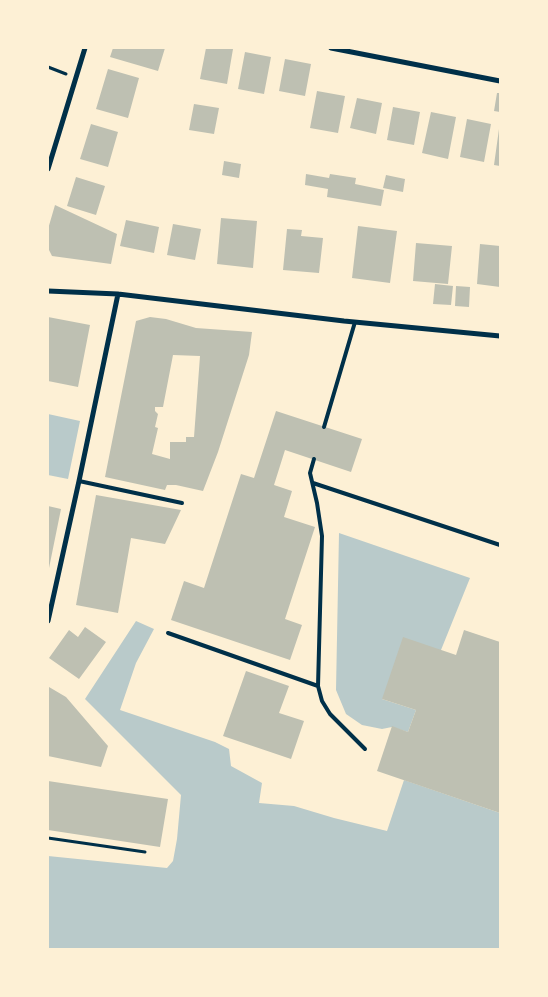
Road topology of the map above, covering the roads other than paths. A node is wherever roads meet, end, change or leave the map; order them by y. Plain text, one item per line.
1 (85, 48) edge
2 (331, 48) edge
3 (500, 81) edge
4 (48, 169) edge
5 (48, 291) edge
6 (118, 294) junction
7 (355, 322) junction
8 (500, 336) edge
9 (324, 426) dead end
10 (314, 459) dead end
11 (79, 481) junction
12 (313, 483) junction
13 (182, 503) dead end
14 (500, 544) edge
15 (48, 621) edge
16 (168, 633) dead end
17 (318, 686) junction
18 (365, 749) dead end

1 - 4 street
2 - 3 street
5 - 6 street
6 - 7 street
6 - 11 street
7 - 8 street
7 - 9 lane
10 - 12 lane
11 - 13 lane
11 - 15 street
12 - 14 lane
12 - 17 lane
16 - 17 lane
17 - 18 lane

